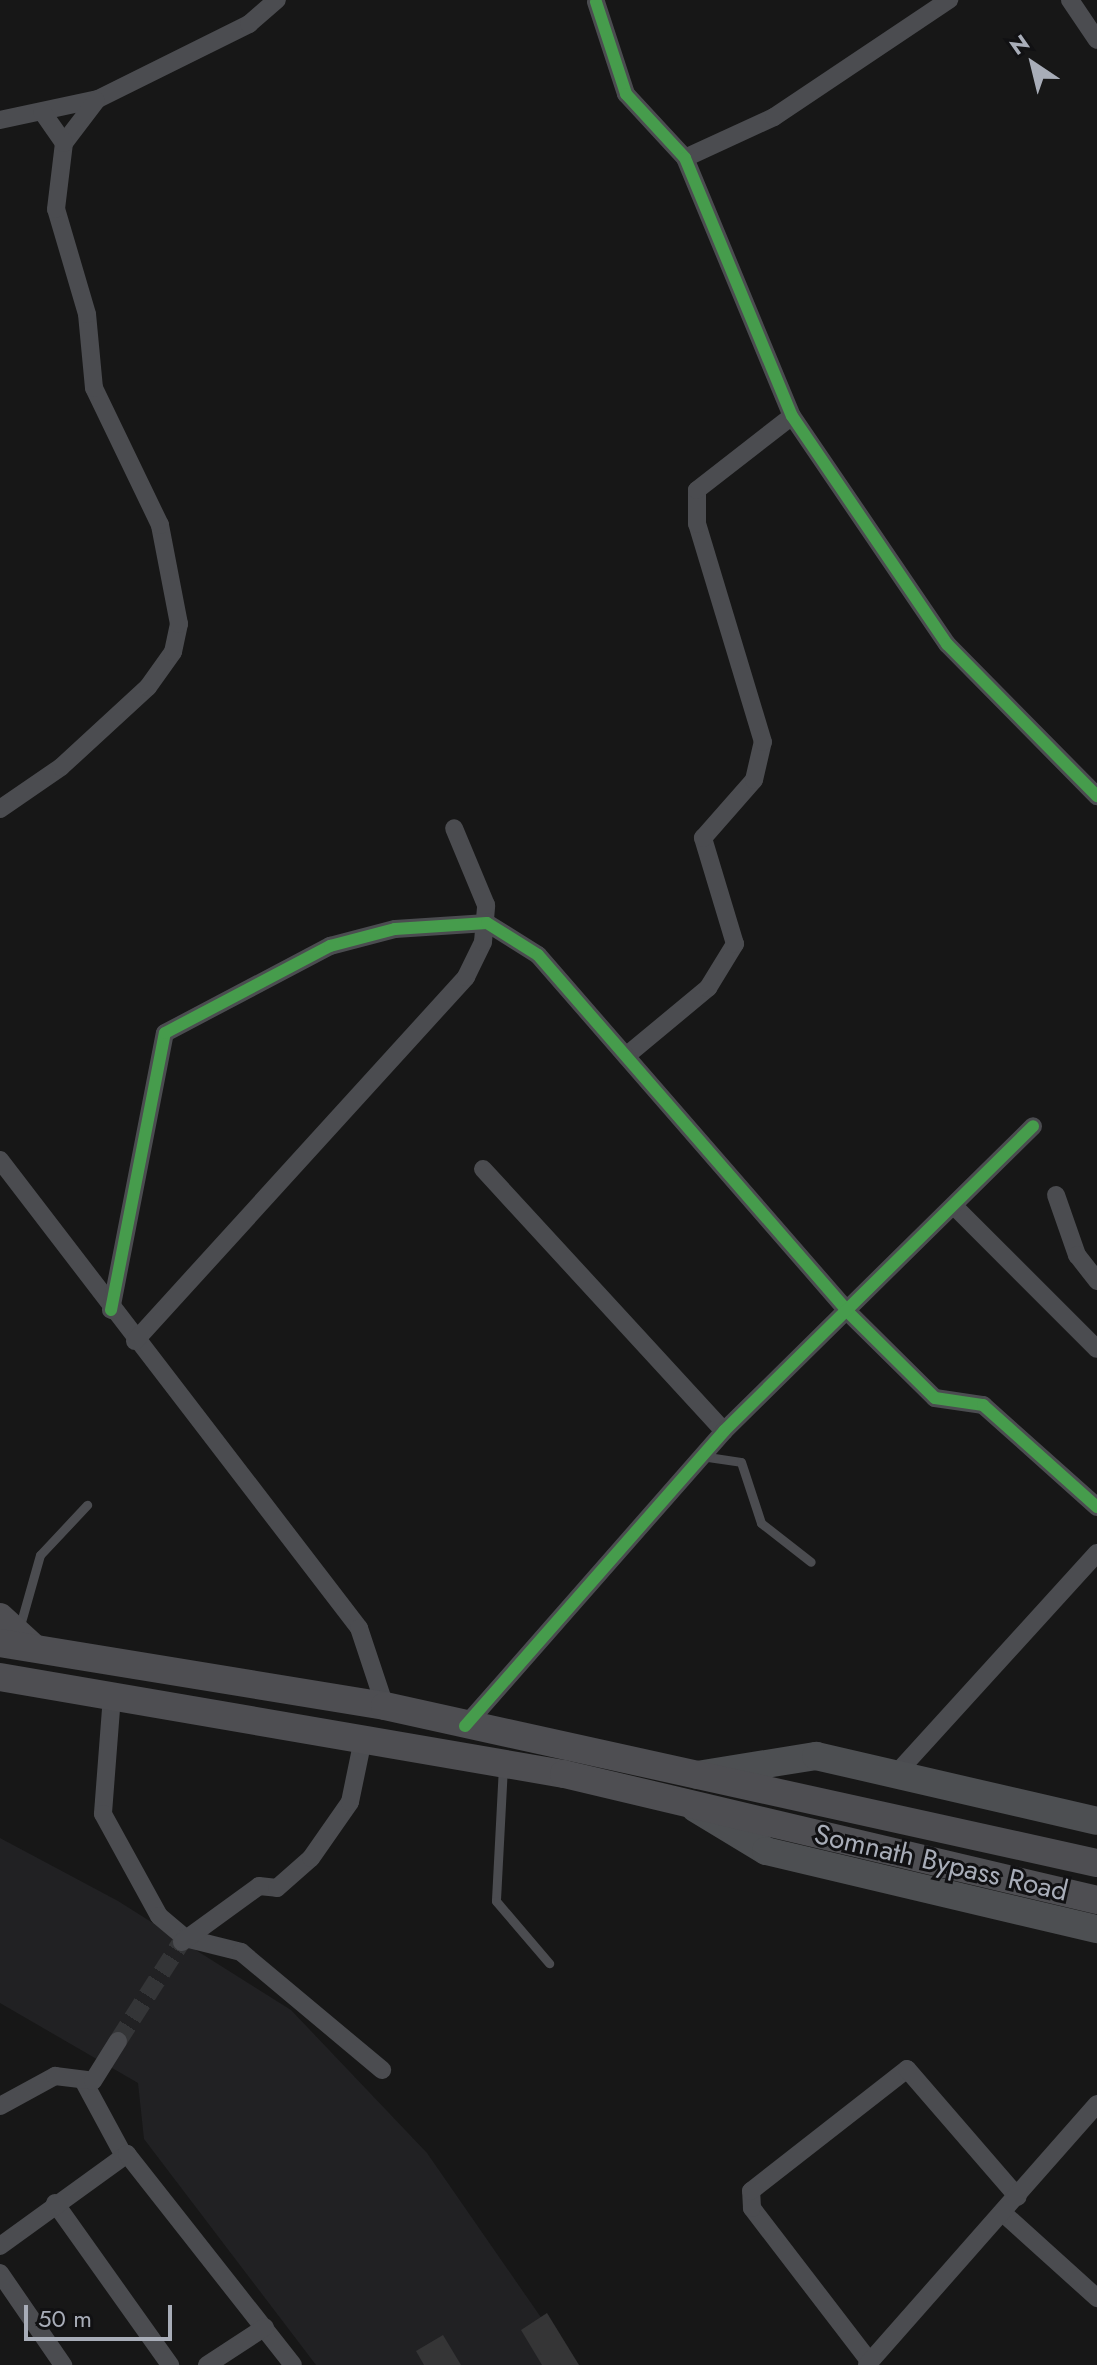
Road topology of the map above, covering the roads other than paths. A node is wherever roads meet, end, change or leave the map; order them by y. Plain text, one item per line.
1 (277, 0) edge
2 (949, 0) edge
3 (1070, 0) edge
4 (596, 2) dead end
5 (1097, 40) edge
6 (98, 99) junction
7 (42, 112) junction
8 (0, 120) edge
9 (64, 143) junction
10 (685, 158) junction
11 (792, 416) junction
12 (1097, 796) edge
13 (0, 809) edge
14 (454, 828) dead end
15 (487, 923) junction
16 (626, 1056) junction
17 (1033, 1126) dead end
18 (0, 1160) edge
19 (483, 1169) dead end
20 (1056, 1195) dead end
21 (954, 1206) junction
22 (1097, 1281) edge
23 (111, 1310) junction
24 (849, 1313) junction
25 (135, 1341) junction
26 (1097, 1349) edge
27 (724, 1431) junction
28 (701, 1456) junction
29 (87, 1505) dead end
30 (1097, 1507) edge
31 (1097, 1553) edge
32 (811, 1562) dead end
33 (13, 1635) edge
34 (0, 1677) edge
35 (112, 1696) junction
36 (385, 1706) junction
37 (465, 1726) junction
38 (363, 1739) junction
39 (503, 1764) junction
40 (696, 1775) junction
41 (895, 1775) junction
42 (689, 1804) junction
43 (1097, 1821) edge
44 (1097, 1863) edge
45 (1097, 1900) edge
46 (1097, 1929) edge
47 (183, 1941) junction
48 (549, 1963) dead end
49 (118, 2041) tunnel mouth
50 (382, 2070) dead end
51 (84, 2082) junction
52 (1097, 2104) edge
53 (0, 2106) edge
54 (123, 2154) junction
55 (1018, 2197) junction
56 (55, 2203) junction
57 (1003, 2213) junction
58 (0, 2246) edge
59 (0, 2273) edge
60 (1097, 2298) edge
61 (265, 2327) junction
62 (210, 2364) edge
63 (869, 2364) edge
64 (63, 2365) edge
65 (170, 2365) edge
66 (293, 2365) edge

1 - 6 street
2 - 10 street
3 - 5 street
4 - 10 street
6 - 7 street
6 - 9 street
7 - 8 street
7 - 9 street
9 - 13 street
10 - 11 street
11 - 12 street
11 - 16 street
14 - 15 street
15 - 16 street
15 - 23 street
15 - 25 street
16 - 24 street
17 - 21 street
18 - 23 street
19 - 27 street
20 - 22 street
21 - 24 street
21 - 26 street
23 - 25 street
24 - 27 street
24 - 30 street
25 - 36 street
27 - 28 street
28 - 32 lane
28 - 37 street
29 - 33 lane
31 - 41 street
33 - 36 highway, Somnath Bypass Road
34 - 35 highway, Somnath Bypass Road
35 - 38 highway, Somnath Bypass Road
35 - 47 street
36 - 37 highway, Somnath Bypass Road
37 - 40 highway, Somnath Bypass Road
38 - 39 highway, Somnath Bypass Road
38 - 47 street
39 - 42 highway, Somnath Bypass Road
39 - 48 lane
40 - 41 main road
40 - 44 highway, Somnath Bypass Road
41 - 43 main road
42 - 45 highway, Somnath Bypass Road
42 - 46 main road
47 - 50 street
49 - 51 street
51 - 53 street
51 - 54 street
52 - 55 street
54 - 56 street
54 - 61 street
55 - 57 street
55 - 63 street
56 - 58 street
56 - 65 street
57 - 60 street
57 - 63 street
59 - 64 street
61 - 62 street
61 - 66 street

